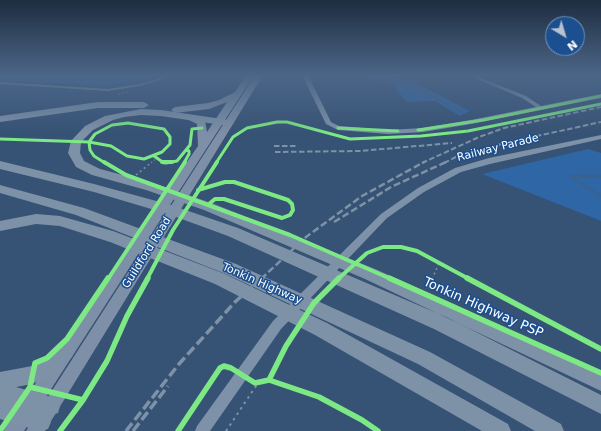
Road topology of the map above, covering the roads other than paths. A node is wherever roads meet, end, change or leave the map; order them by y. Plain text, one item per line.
1 (233, 95) edge
2 (237, 95) edge
3 (244, 95) edge
4 (315, 95) edge
5 (519, 95) edge
6 (601, 96) edge
7 (541, 108) junction
8 (175, 110) junction
9 (188, 117) junction
10 (0, 119) edge
11 (226, 120) junction
12 (599, 139) edge
13 (202, 145) junction
14 (0, 156) edge
15 (0, 165) edge
16 (94, 188) junction
17 (0, 189) edge
18 (0, 226) edge
19 (116, 231) junction
20 (258, 235) junction
21 (326, 322) junction
22 (66, 351) junction
23 (0, 381) edge
24 (601, 382) edge
25 (0, 392) edge
26 (601, 405) edge
27 (0, 409) edge
28 (33, 418) edge
29 (202, 431) edge
30 (501, 431) edge
31 (554, 431) edge

1 - 8 highway
2 - 11 highway, Guildford Road
3 - 11 highway, Guildford Road
4 - 7 street
5 - 7 street
6 - 7 street
8 - 10 highway
8 - 11 highway
9 - 11 highway
9 - 13 highway
9 - 20 highway
11 - 13 highway, Guildford Road
11 - 28 highway, Guildford Road
12 - 29 street, Railway Parade
13 - 22 highway, Guildford Road
14 - 16 highway
15 - 16 highway
16 - 20 highway
17 - 19 highway
18 - 19 highway
19 - 21 highway
20 - 24 highway
20 - 26 highway
21 - 30 highway
21 - 31 highway
22 - 23 highway
22 - 28 highway, Guildford Road
25 - 28 highway
27 - 28 highway

